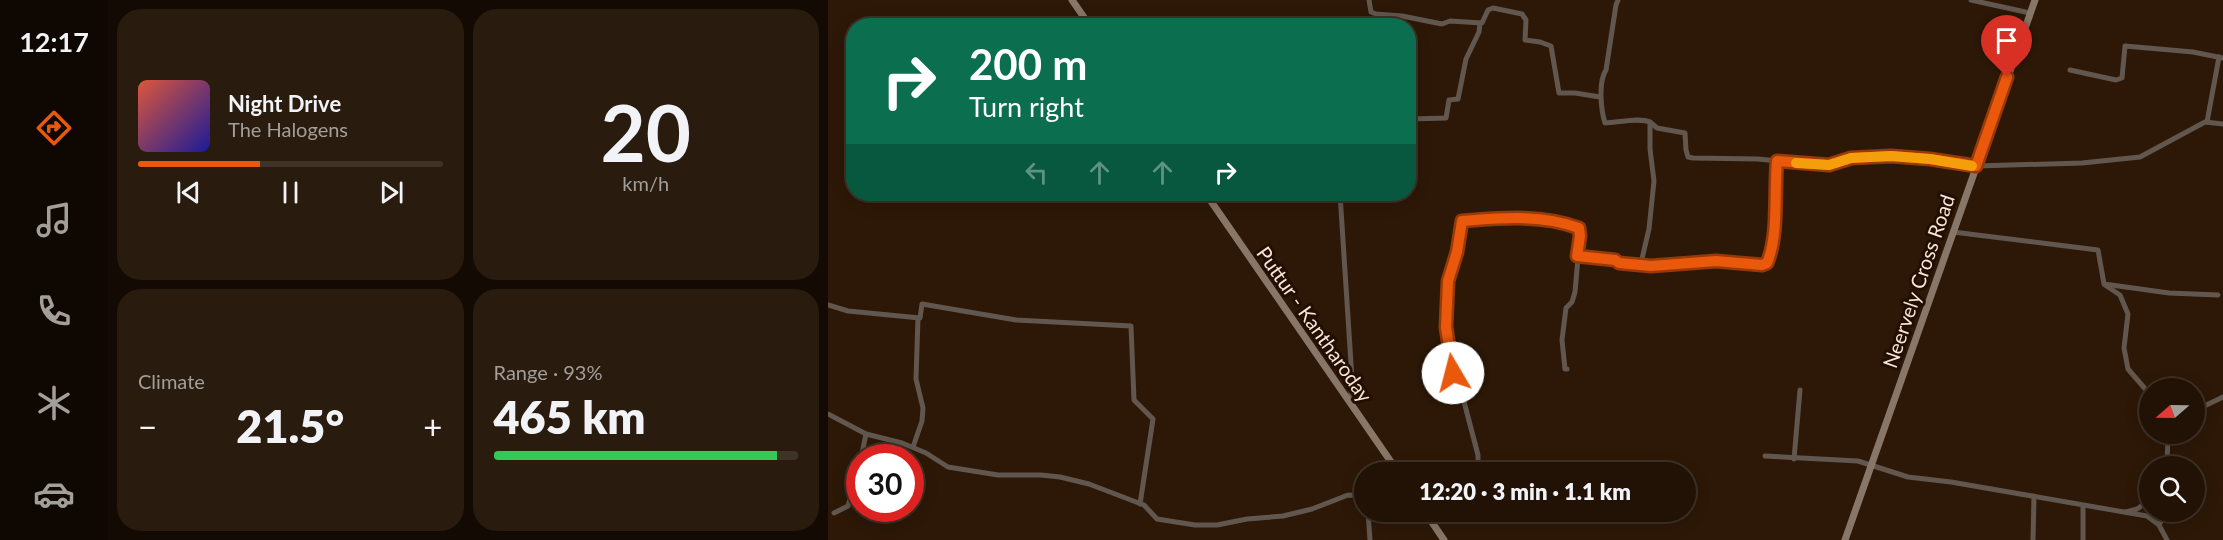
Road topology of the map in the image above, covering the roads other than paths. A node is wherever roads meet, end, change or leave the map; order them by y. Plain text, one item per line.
1 (1072, 0) edge
2 (1369, 0) edge
3 (1618, 0) edge
4 (1971, 0) edge
5 (2035, 0) edge
6 (2030, 13) junction
7 (1084, 18) edge
8 (1412, 18) edge
9 (1416, 19) edge
10 (1480, 23) junction
11 (2221, 57) edge
12 (2070, 70) dead end
13 (1600, 97) junction
14 (1416, 119) edge
15 (1650, 122) junction
16 (2207, 122) junction
17 (2223, 124) edge
18 (1777, 161) junction
19 (1976, 166) junction
20 (1211, 201) edge
21 (1340, 201) edge
22 (1953, 232) junction
23 (1577, 256) junction
24 (1641, 263) junction
25 (2104, 284) junction
26 (2218, 295) dead end
27 (828, 305) edge
28 (918, 318) junction
29 (1567, 369) dead end
30 (2139, 382) edge
31 (1800, 390) dead end
32 (2223, 397) edge
33 (1350, 403) junction
34 (2205, 406) edge
35 (828, 414) edge
36 (866, 434) junction
37 (864, 444) edge
38 (902, 444) edge
39 (914, 444) edge
40 (924, 452) edge
41 (1765, 456) dead end
42 (1794, 459) junction
43 (1391, 462) edge
44 (1478, 462) edge
45 (1871, 465) junction
46 (1354, 495) edge
47 (2034, 496) junction
48 (1140, 504) junction
49 (2082, 506) junction
50 (846, 507) edge
51 (2139, 508) edge
52 (834, 513) dead end
53 (2125, 513) junction
54 (1369, 522) edge
55 (1432, 522) edge
56 (2161, 522) edge
57 (2159, 525) junction
58 (1370, 540) edge
59 (1444, 540) edge
60 (1845, 540) edge
61 (2033, 540) edge
62 (2083, 540) edge
63 (2167, 540) edge

1 - 7 street
2 - 8 street
3 - 13 street
4 - 6 street
5 - 6 street, Neervely Cross Road
6 - 19 street, Neervely Cross Road
9 - 10 street
10 - 13 street
10 - 14 street
11 - 12 street
11 - 16 street
13 - 15 street
15 - 18 street
15 - 24 street
16 - 17 street
16 - 19 street
18 - 19 street
18 - 24 street
19 - 22 street, Neervely Cross Road
20 - 33 street, Puttur - Kantharoday
21 - 33 street
22 - 25 street
22 - 45 street, Neervely Cross Road
23 - 24 street
23 - 29 street
23 - 44 street
25 - 26 street
25 - 30 street
27 - 28 street
28 - 39 street
28 - 48 street
31 - 42 street
32 - 34 street
33 - 43 street, Puttur - Kantharoday
35 - 36 street
36 - 37 street
36 - 38 street
40 - 48 street
41 - 42 street
42 - 45 street
45 - 47 street
45 - 60 street, Neervely Cross Road
46 - 48 street
47 - 49 street
47 - 61 street
49 - 53 street
49 - 62 street
50 - 52 street
51 - 53 street
53 - 57 street
54 - 58 street
55 - 59 street
56 - 57 street
57 - 63 street

